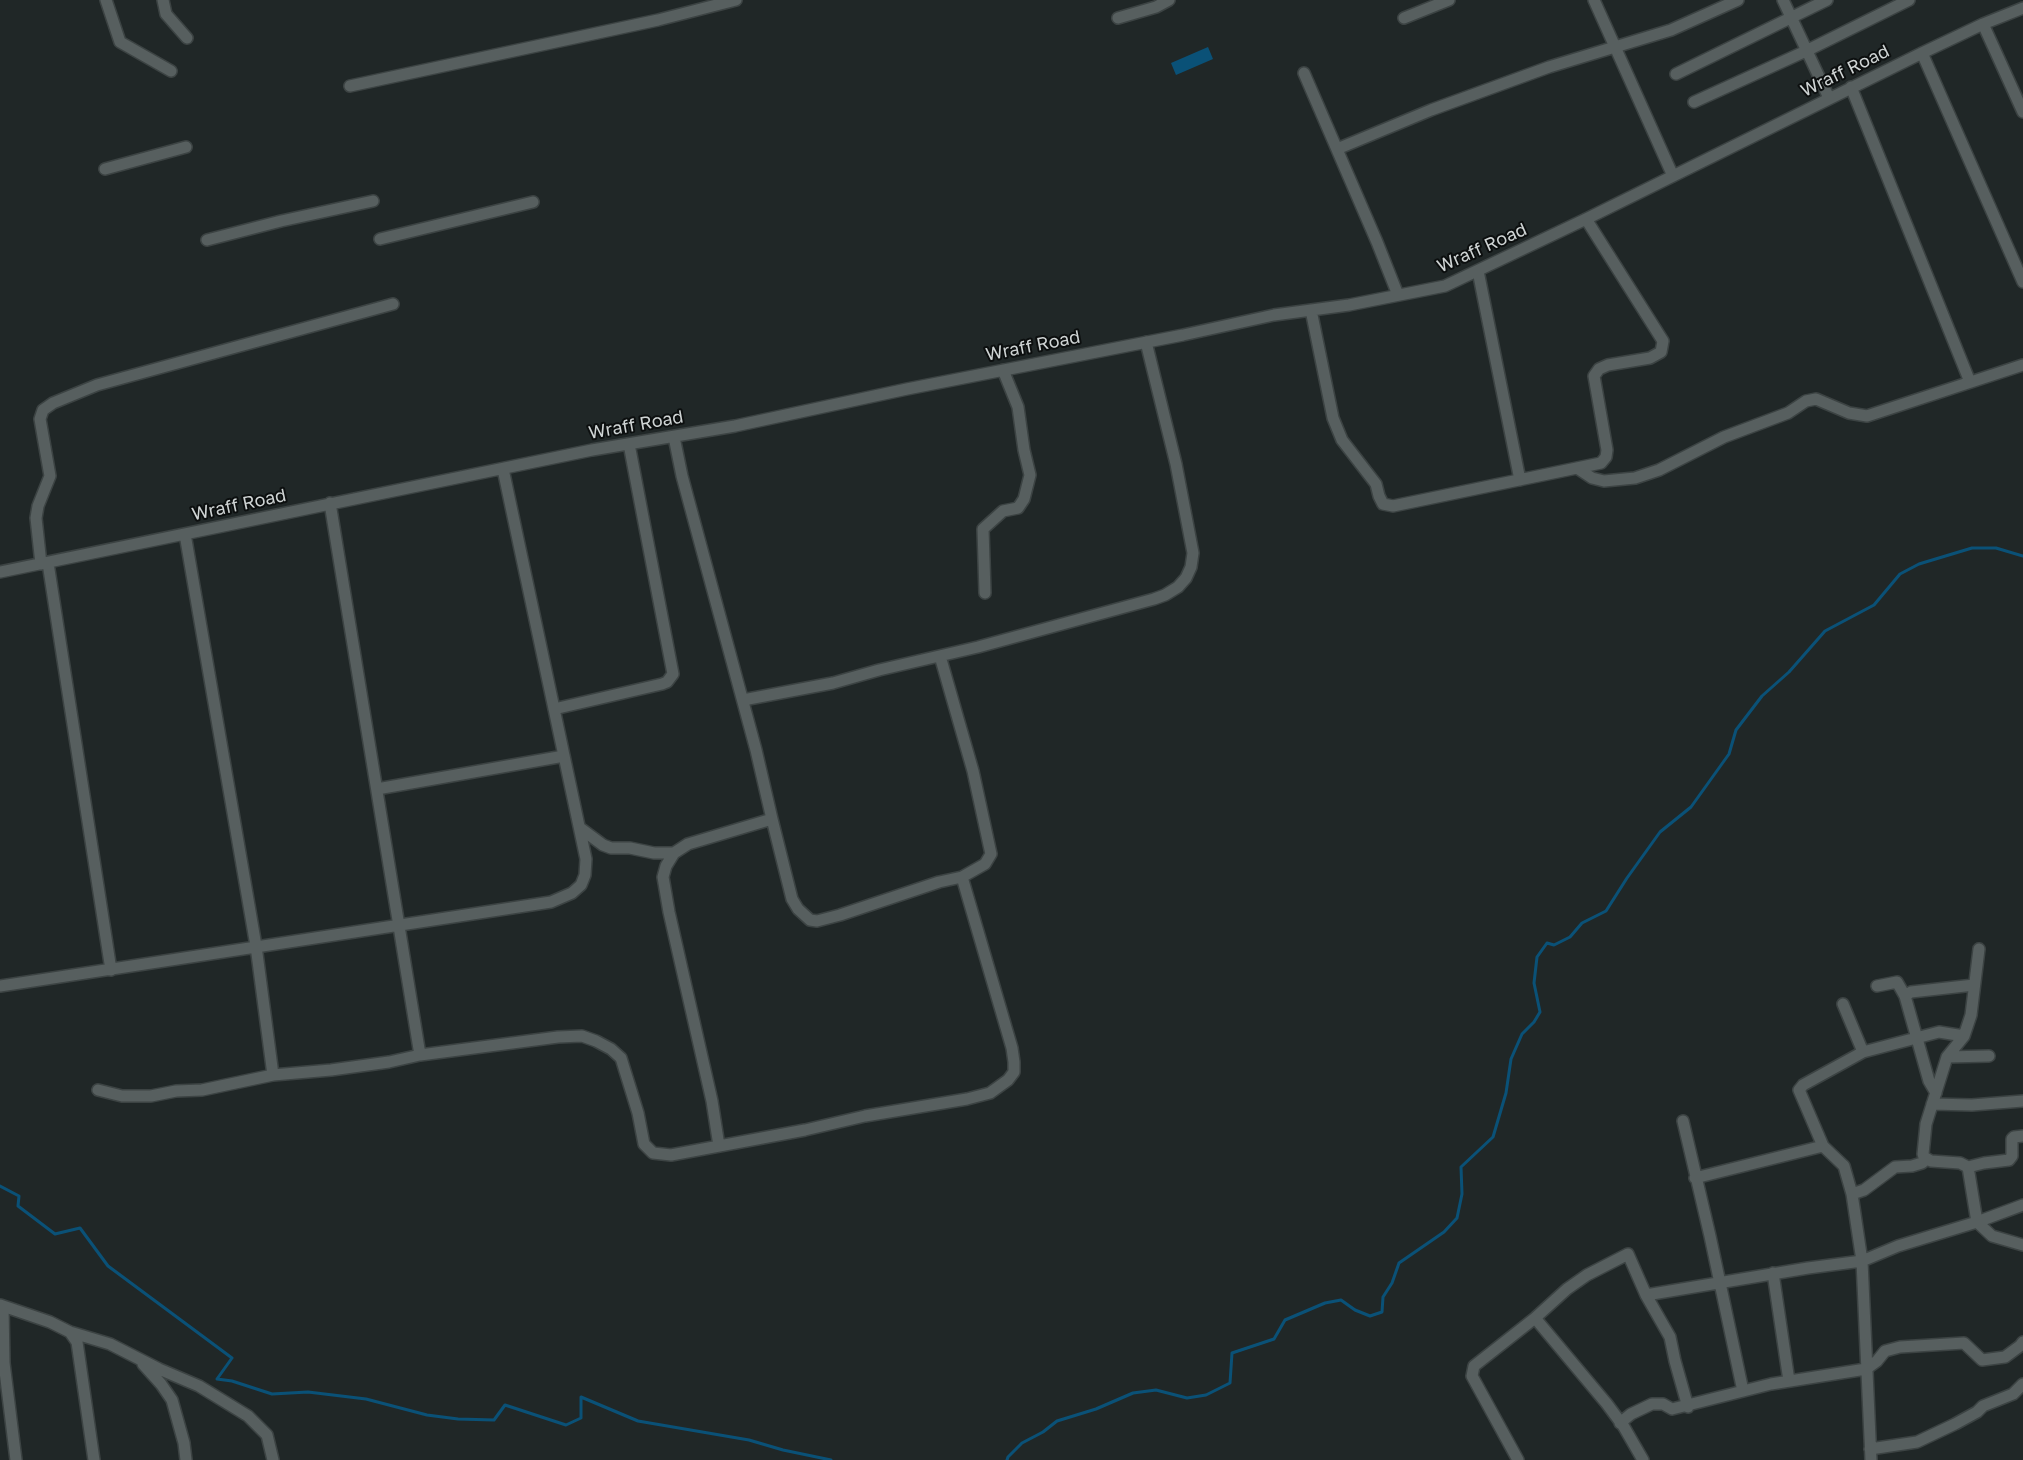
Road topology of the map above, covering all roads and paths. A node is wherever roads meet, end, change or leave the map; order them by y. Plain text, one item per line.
1 (106, 0) edge
2 (163, 0) edge
3 (736, 0) edge
4 (1169, 0) edge
5 (1449, 0) edge
6 (1594, 0) edge
7 (1738, 0) edge
8 (1783, 0) edge
9 (1827, 0) edge
10 (1909, 0) edge
11 (2023, 8) edge
12 (1118, 18) dead end
13 (1404, 18) dead end
14 (1791, 18) junction
15 (1983, 24) junction
16 (187, 38) dead end
17 (1615, 47) junction
18 (1806, 51) junction
19 (1922, 53) junction
20 (171, 71) dead end
21 (1304, 73) dead end
22 (1676, 74) dead end
23 (350, 86) dead end
24 (1851, 87) junction
25 (1829, 98) junction
26 (1694, 102) dead end
27 (2023, 112) edge
28 (186, 147) dead end
29 (1337, 150) junction
30 (105, 169) dead end
31 (1673, 176) junction
32 (373, 201) dead end
33 (533, 202) dead end
34 (1586, 219) junction
35 (380, 239) dead end
36 (208, 240) dead end
37 (1478, 271) junction
38 (2023, 282) edge
39 (1398, 296) junction
40 (392, 304) dead end
41 (1311, 310) junction
42 (1146, 342) junction
43 (2023, 365) edge
44 (1003, 370) junction
45 (1970, 382) junction
46 (674, 437) junction
47 (629, 444) junction
48 (503, 468) junction
49 (1577, 468) junction
50 (1520, 480) junction
51 (330, 504) junction
52 (185, 534) junction
53 (45, 563) junction
54 (0, 572) edge
55 (985, 593) dead end
56 (940, 656) junction
57 (743, 700) junction
58 (554, 710) junction
59 (564, 756) junction
60 (377, 789) junction
61 (772, 819) junction
62 (580, 828) junction
63 (654, 853) junction
64 (674, 853) junction
65 (665, 870) junction
66 (962, 877) junction
67 (399, 926) junction
68 (256, 946) junction
69 (1979, 949) dead end
70 (111, 970) junction
71 (1974, 985) junction
72 (0, 986) edge
73 (1877, 986) dead end
74 (1905, 996) junction
75 (1843, 1004) dead end
76 (1964, 1036) junction
77 (1918, 1039) junction
78 (1863, 1052) junction
79 (420, 1055) junction
80 (1989, 1056) dead end
81 (1948, 1057) junction
82 (273, 1075) junction
83 (98, 1090) dead end
84 (1934, 1099) junction
85 (2023, 1100) edge
86 (1683, 1120) dead end
87 (2023, 1136) edge
88 (719, 1146) junction
89 (1824, 1146) junction
90 (1926, 1160) junction
91 (1968, 1167) junction
92 (1695, 1178) junction
93 (1852, 1194) junction
94 (2023, 1205) edge
95 (1977, 1222) junction
96 (2023, 1245) edge
97 (1862, 1261) junction
98 (1773, 1273) junction
99 (1721, 1282) junction
100 (1646, 1295) junction
101 (2, 1306) edge
102 (1535, 1318) junction
103 (70, 1332) junction
104 (2023, 1342) edge
105 (139, 1359) junction
106 (1866, 1369) junction
107 (1789, 1381) junction
108 (2023, 1384) edge
109 (1743, 1391) junction
110 (1688, 1407) junction
111 (1620, 1423) junction
112 (1870, 1455) edge
113 (16, 1460) edge
114 (94, 1460) edge
115 (186, 1460) edge
116 (273, 1460) edge
117 (1518, 1460) edge
118 (1643, 1460) edge

1 - 20 street
2 - 16 street
3 - 23 street
4 - 12 street
5 - 13 street
6 - 17 street
7 - 17 street
8 - 14 street
9 - 14 street
10 - 18 street
11 - 15 street, Wraff Road
14 - 18 street
14 - 22 street
15 - 19 street, Wraff Road
15 - 27 street
17 - 29 street
17 - 31 street
18 - 25 street
18 - 26 street
19 - 24 street, Wraff Road
19 - 38 street
21 - 29 street
24 - 25 street, Wraff Road
24 - 45 street
25 - 31 street, Wraff Road
28 - 30 street
29 - 39 street
31 - 34 street, Wraff Road
32 - 36 street
33 - 35 street
34 - 37 street, Wraff Road
34 - 49 street
37 - 39 street, Wraff Road
37 - 50 street
39 - 41 street, Wraff Road
40 - 53 street
41 - 42 street, Wraff Road
41 - 50 street
42 - 44 street, Wraff Road
42 - 56 street
43 - 45 street
44 - 46 street, Wraff Road
44 - 55 street
45 - 49 street
46 - 47 street, Wraff Road
46 - 57 street
47 - 48 street, Wraff Road
47 - 58 street
48 - 51 street, Wraff Road
48 - 58 street
49 - 50 street
51 - 52 street, Wraff Road
51 - 60 street
52 - 53 street, Wraff Road
52 - 68 street
53 - 54 street, Wraff Road
53 - 70 street
56 - 57 street
56 - 66 street
57 - 61 street
58 - 59 street
59 - 60 street
59 - 62 street
60 - 67 street
61 - 64 street
61 - 66 street
62 - 63 street
62 - 67 street
63 - 64 street
63 - 65 street
64 - 65 street
65 - 88 street
66 - 88 street
67 - 68 street
67 - 79 street
68 - 70 street
68 - 82 street
69 - 71 street
70 - 72 street
71 - 74 street
71 - 76 street
73 - 74 street
74 - 77 street
75 - 78 street
76 - 77 street
76 - 81 street
77 - 78 street
77 - 84 street
78 - 89 street
79 - 82 street
79 - 88 street
80 - 81 street
81 - 84 street
82 - 83 street
84 - 85 street
84 - 90 street
86 - 92 street
87 - 91 street
89 - 92 street
89 - 93 street
90 - 91 street
90 - 93 street
91 - 95 street
92 - 99 street
93 - 97 street
94 - 95 street
95 - 96 street
95 - 97 street
97 - 98 street
97 - 106 street
98 - 99 street
98 - 107 street
99 - 100 street
99 - 109 street
100 - 102 street
100 - 110 street
101 - 103 street
101 - 113 street
102 - 111 street
102 - 117 street
103 - 105 street
103 - 114 street
104 - 106 street
105 - 115 street
105 - 116 street
106 - 107 street
106 - 112 street
107 - 109 street
108 - 112 street
109 - 110 street
110 - 111 street
111 - 118 street

